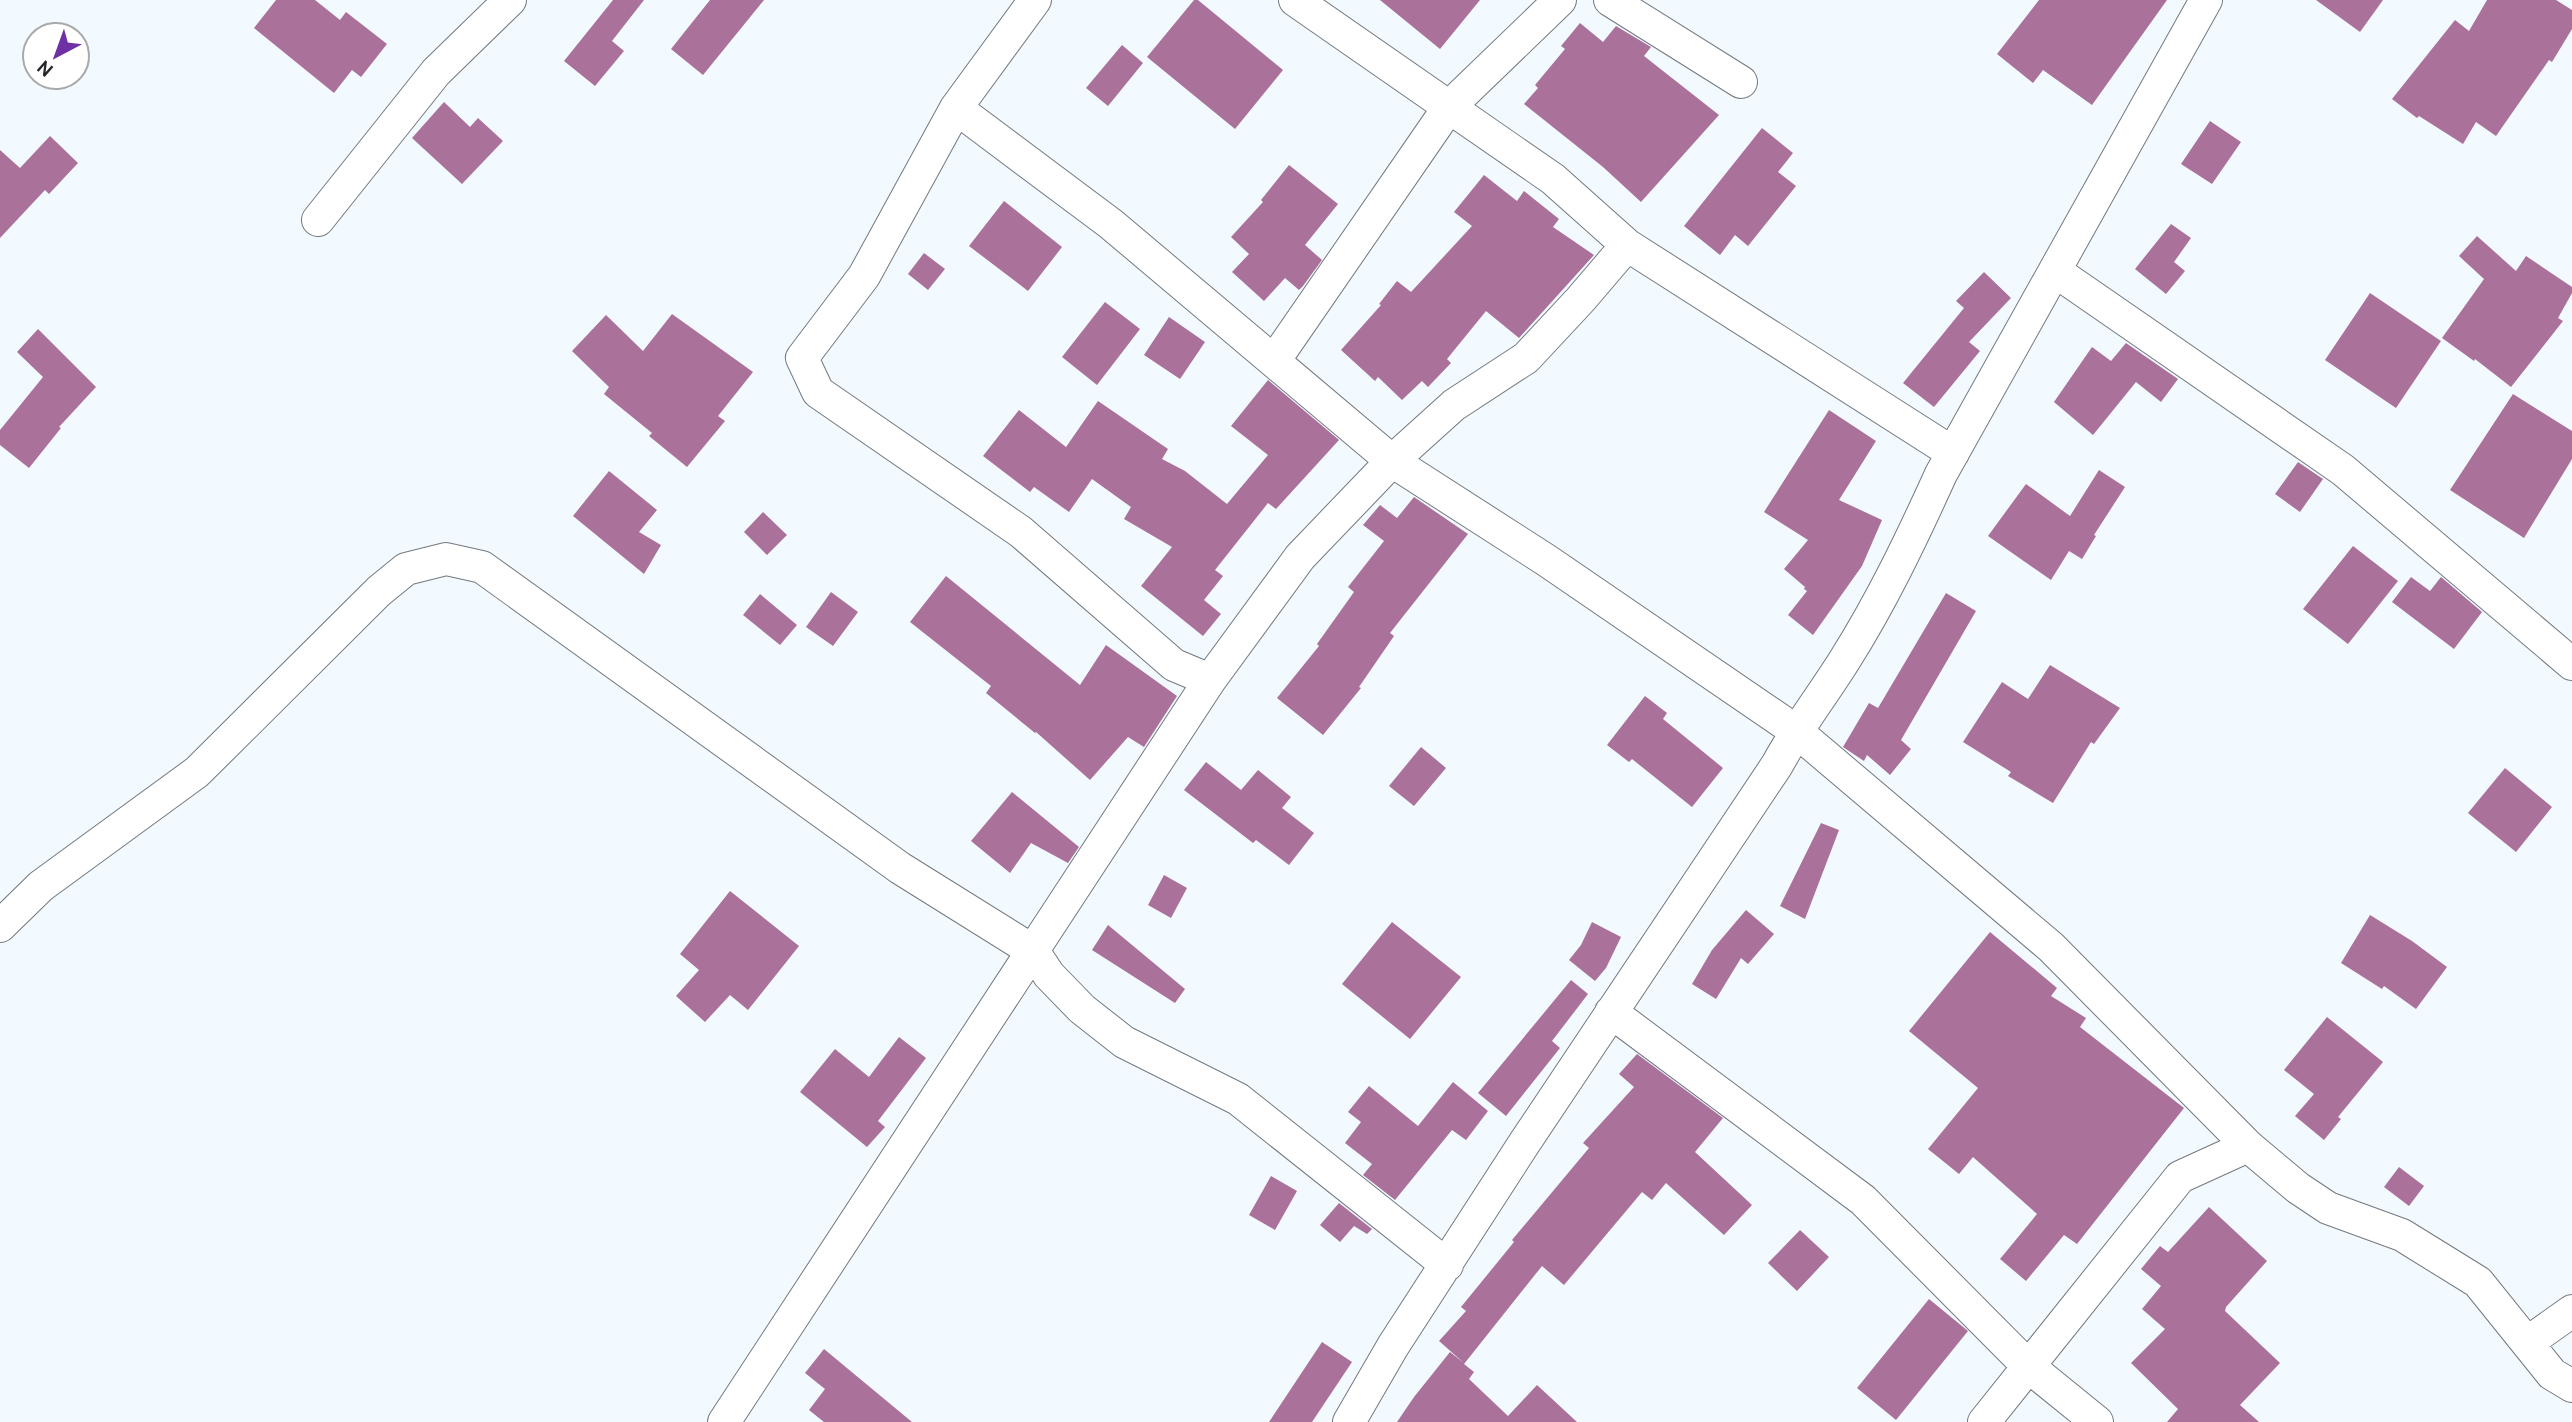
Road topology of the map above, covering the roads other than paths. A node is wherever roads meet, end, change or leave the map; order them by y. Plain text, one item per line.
1 (510, 0) edge
2 (1035, 0) edge
3 (1295, 0) edge
4 (1560, 0) edge
5 (1610, 0) edge
6 (2200, 2) edge
7 (1741, 82) dead end
8 (1449, 107) junction
9 (956, 108) junction
10 (318, 220) dead end
11 (1627, 245) junction
12 (2055, 271) junction
13 (1274, 361) junction
14 (1953, 453) junction
15 (1392, 461) junction
16 (2572, 664) edge
17 (1210, 680) junction
18 (1796, 732) junction
19 (0, 926) edge
20 (1033, 951) junction
21 (1611, 1012) junction
22 (2248, 1146) junction
23 (1447, 1265) junction
24 (2572, 1311) edge
25 (2527, 1343) junction
26 (2028, 1366) junction
27 (2572, 1386) edge
28 (724, 1422) edge
29 (1349, 1422) edge
30 (1984, 1422) edge
31 (2097, 1422) edge

1 - 10 street
2 - 9 street
3 - 8 street
4 - 8 street
5 - 7 street
6 - 12 street
8 - 11 street
8 - 13 street
9 - 13 street
9 - 17 street
11 - 14 street
11 - 15 street
12 - 14 street
12 - 16 street
13 - 15 street
14 - 18 street
15 - 17 street
15 - 18 street
17 - 20 street
18 - 21 street
18 - 22 street
19 - 20 street
20 - 23 street
20 - 28 street
21 - 23 street
21 - 26 street
22 - 25 street
22 - 26 street
23 - 29 street
24 - 25 street
25 - 27 street
26 - 30 street
26 - 31 street

